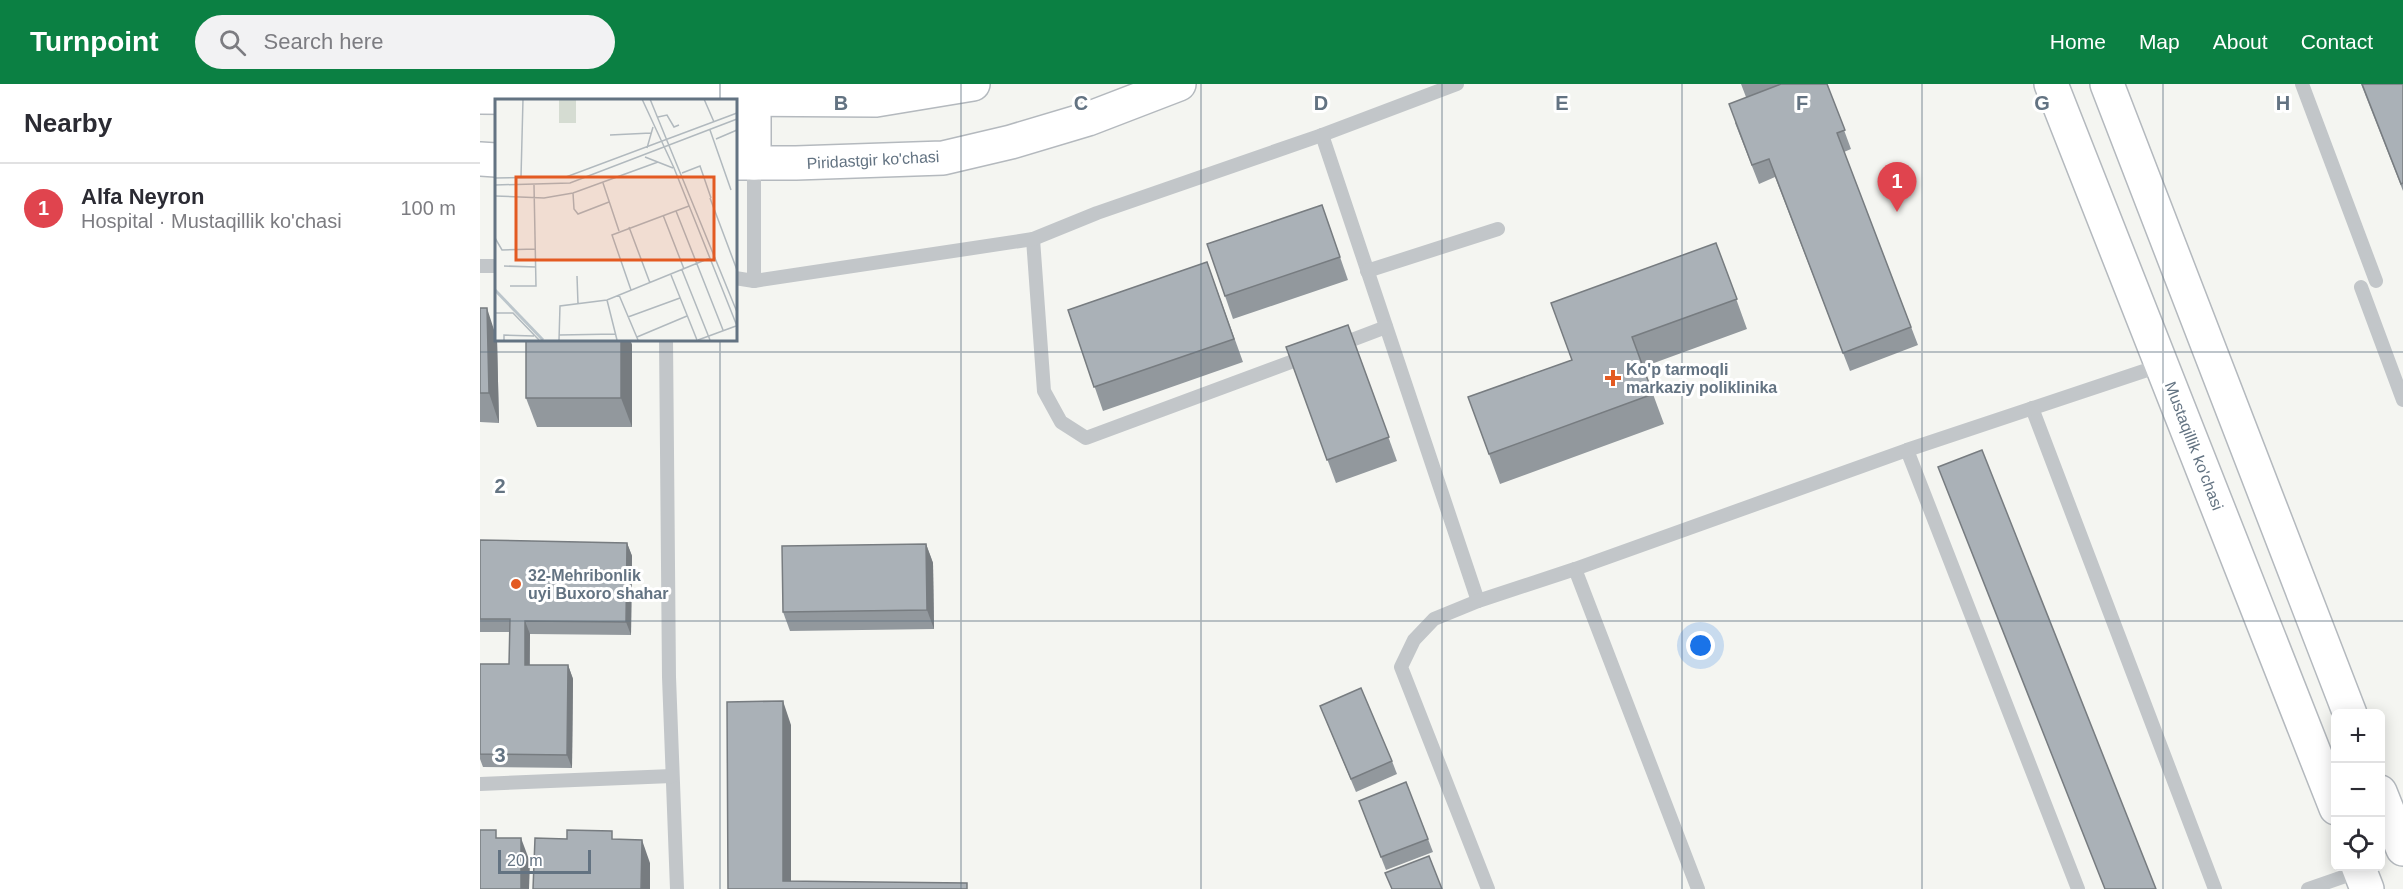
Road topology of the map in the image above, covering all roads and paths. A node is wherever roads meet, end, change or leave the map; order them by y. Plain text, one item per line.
1 (973, 84) edge
2 (1179, 84) edge
3 (1457, 84) edge
4 (2051, 84) edge
5 (2107, 84) edge
6 (2302, 84) edge
7 (533, 91) edge
8 (480, 97) edge
9 (729, 99) edge
10 (736, 99) edge
11 (754, 100) junction
12 (1322, 135) junction
13 (480, 159) edge
14 (495, 160) edge
15 (745, 163) edge
16 (1498, 229) dead end
17 (1033, 239) junction
18 (1367, 272) junction
19 (736, 278) edge
20 (754, 281) junction
21 (2376, 281) dead end
22 (2361, 287) dead end
23 (1386, 327) junction
24 (666, 340) edge
25 (2207, 346) junction
26 (2162, 364) junction
27 (2403, 400) edge
28 (2032, 408) junction
29 (1907, 450) junction
30 (1575, 569) junction
31 (1478, 601) junction
32 (2348, 709) edge
33 (672, 776) junction
34 (480, 784) edge
35 (2331, 795) edge
36 (2385, 804) edge
37 (2403, 849) edge
38 (2362, 876) edge
39 (677, 889) edge
40 (1488, 889) edge
41 (1698, 889) edge
42 (2078, 889) edge
43 (2215, 889) edge
44 (2308, 889) edge

1 - 11 main road
2 - 15 main road, Piridastgir ko'chasi
3 - 12 lane
4 - 26 main road, Mustaqillik ko'chasi
5 - 25 main road
6 - 21 lane
7 - 8 main road
7 - 9 main road
10 - 11 main road
11 - 15 main road
12 - 17 lane
12 - 18 lane
13 - 14 main road
15 - 20 lane
16 - 18 lane
17 - 20 lane
17 - 23 lane
18 - 23 lane
19 - 20 lane
22 - 27 lane
23 - 31 lane
24 - 33 lane
25 - 26 main road
25 - 32 main road
26 - 28 lane
26 - 35 main road, Mustaqillik ko'chasi
28 - 29 lane
28 - 43 lane
29 - 30 lane
29 - 42 lane
30 - 31 lane
30 - 41 lane
31 - 40 lane
33 - 34 lane
33 - 39 lane
36 - 37 main road
38 - 44 lane

